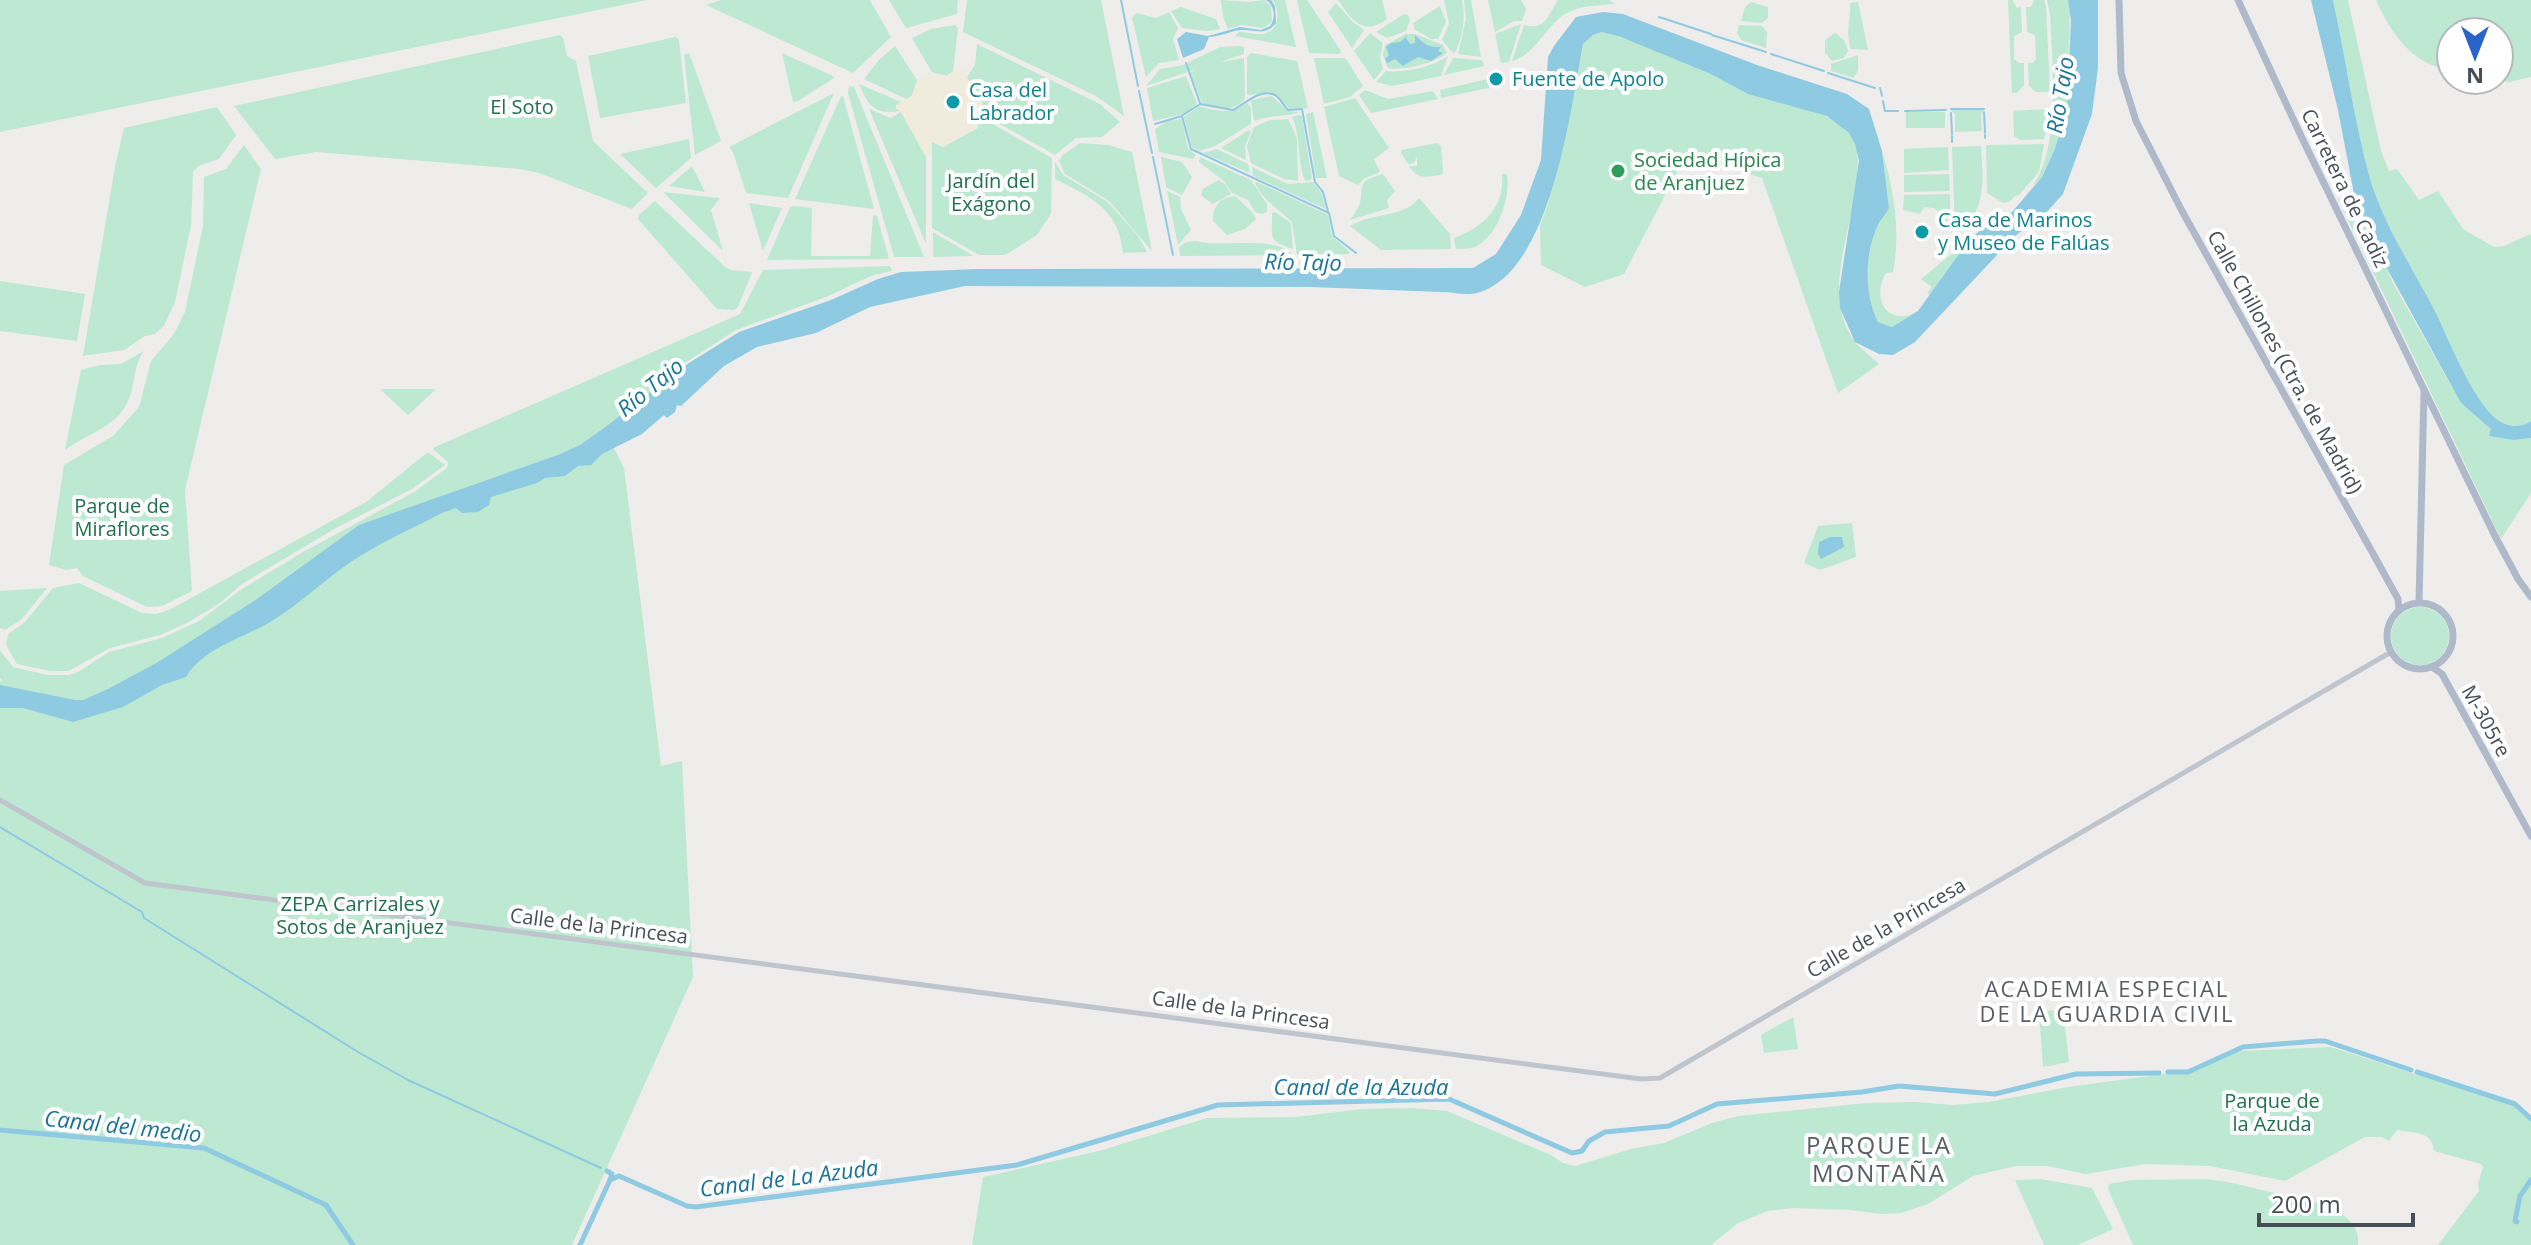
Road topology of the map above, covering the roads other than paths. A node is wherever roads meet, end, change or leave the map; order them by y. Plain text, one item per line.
1 (2119, 0) edge
2 (2238, 0) edge
3 (2424, 389) junction
4 (2531, 597) edge
5 (2419, 602) junction
6 (2399, 610) junction
7 (2391, 652) junction
8 (2432, 667) junction
9 (0, 800) edge
10 (2531, 836) edge

1 - 6 main road, Calle Chillones (Ctra. de Madrid)
2 - 3 main road, Carretera de Cadiz
3 - 4 main road, Carretera de Cadiz
3 - 5 main road
5 - 6 main road
5 - 8 main road
6 - 7 main road
7 - 8 main road
7 - 9 street, Calle de la Princesa
8 - 10 main road, M-305re

